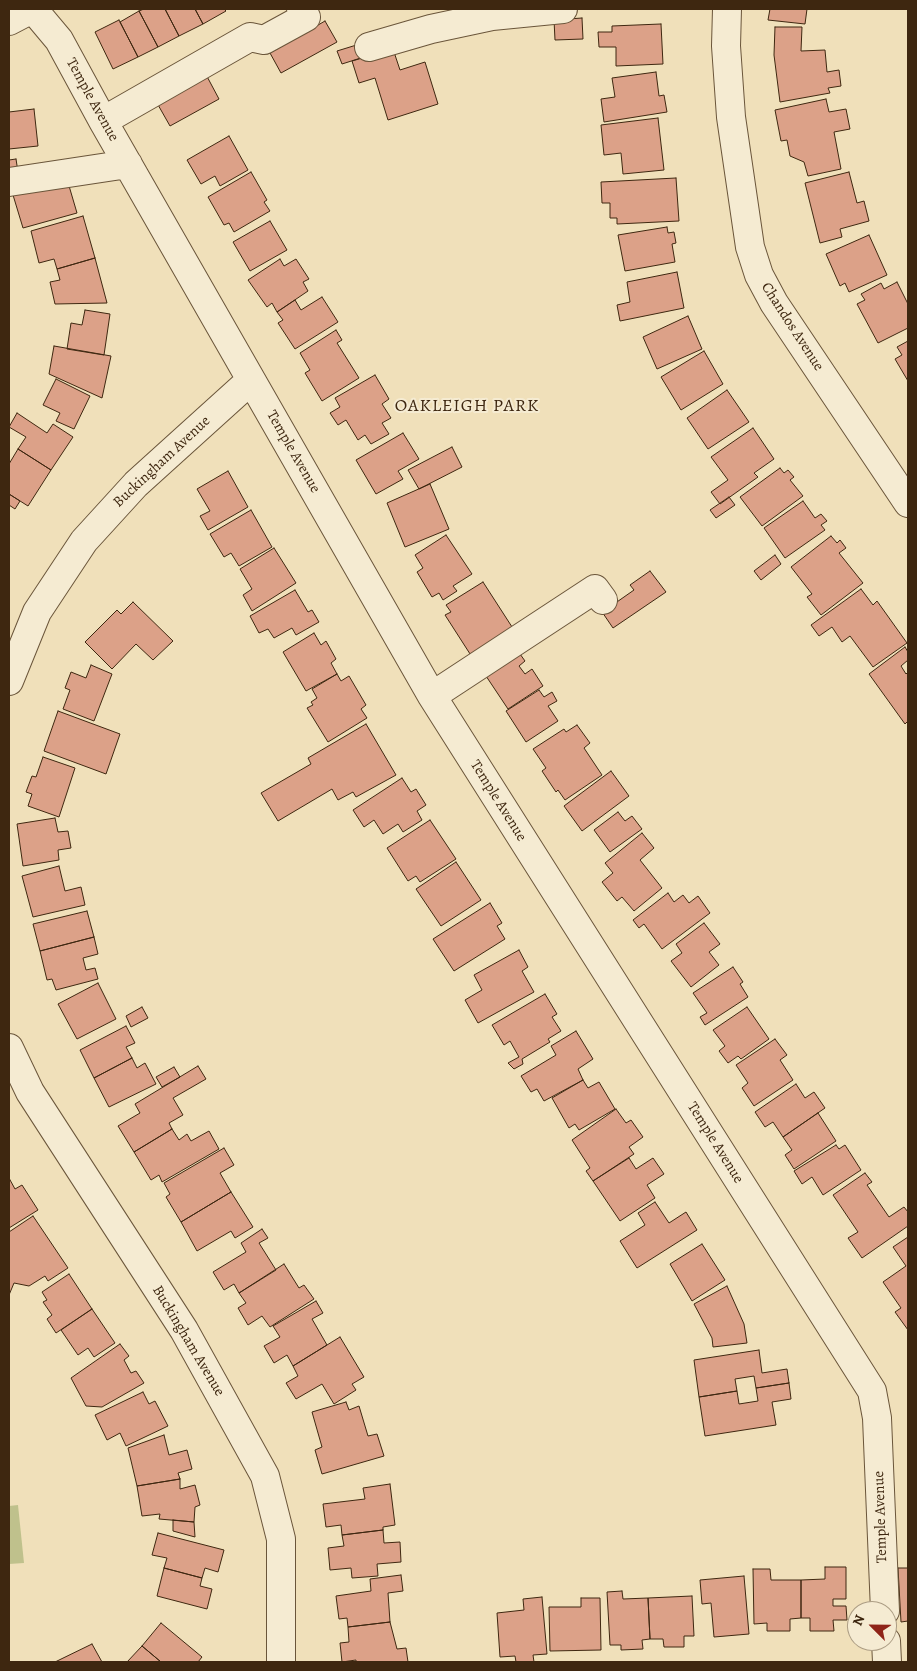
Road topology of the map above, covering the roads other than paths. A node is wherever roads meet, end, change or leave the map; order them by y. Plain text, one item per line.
1 (33, 9) edge
2 (301, 9) edge
3 (563, 9) edge
4 (727, 9) edge
5 (9, 21) edge
6 (369, 47) dead end
7 (103, 121) junction
8 (128, 164) junction
9 (9, 182) edge
10 (251, 380) junction
11 (908, 503) edge
12 (603, 600) dead end
13 (9, 681) edge
14 (432, 696) junction
15 (9, 1048) edge
16 (885, 1601) edge
17 (281, 1662) edge

1 - 5 street
1 - 7 street, Temple Avenue
2 - 7 street
3 - 6 street
4 - 11 street, Chandos Avenue
7 - 8 street, Temple Avenue
8 - 9 street
8 - 10 street, Temple Avenue
10 - 13 street, Buckingham Avenue
10 - 14 street, Temple Avenue
12 - 14 street
14 - 16 street, Temple Avenue
15 - 17 street, Buckingham Avenue

